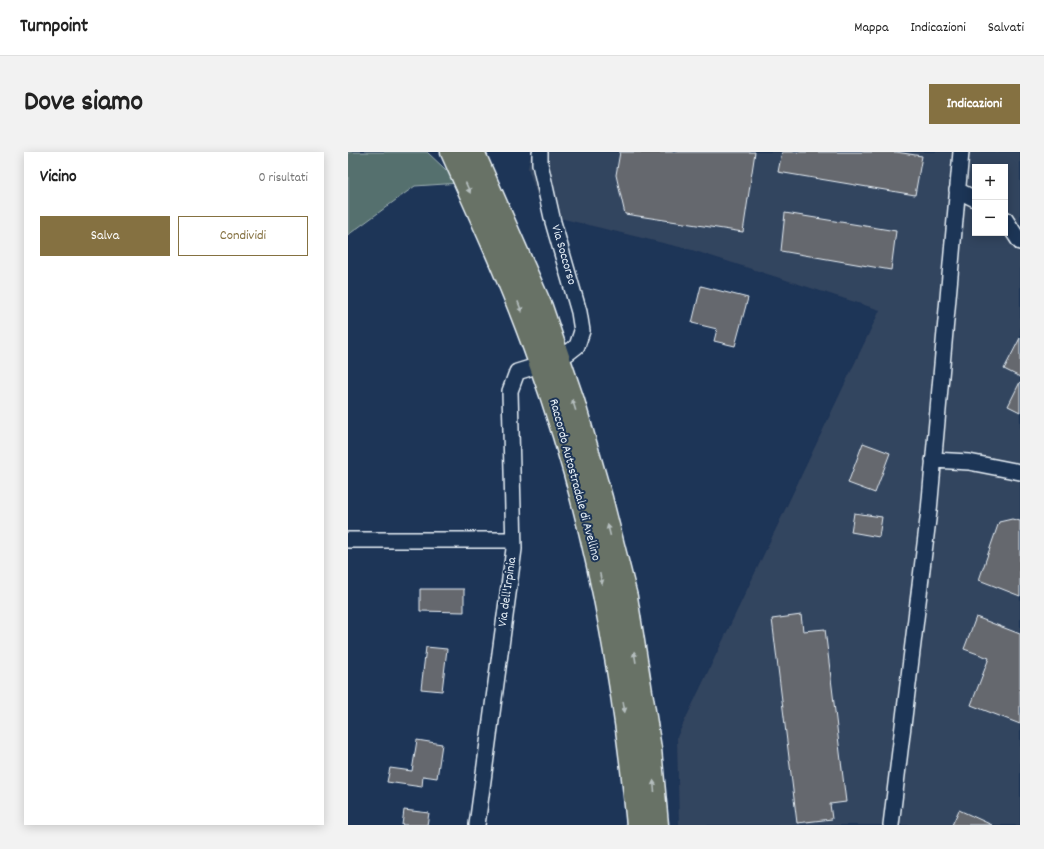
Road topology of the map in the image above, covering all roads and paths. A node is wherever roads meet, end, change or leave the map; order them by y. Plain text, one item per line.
1 (452, 152) edge
2 (473, 152) edge
3 (540, 152) edge
4 (961, 152) edge
5 (957, 190) junction
6 (972, 198) edge
7 (1008, 224) edge
8 (1020, 242) edge
9 (568, 354) dead end
10 (530, 368) dead end
11 (933, 460) junction
12 (1020, 472) edge
13 (348, 540) edge
14 (513, 540) junction
15 (477, 825) edge
16 (638, 825) edge
17 (657, 825) edge
18 (891, 825) edge

1 -> 16 highway, Raccordo Autostradale di Avellino
17 -> 2 highway, Raccordo Autostradale di Avellino
3 - 9 street, Via Soccorso
4 - 5 street
5 - 6 street
5 - 11 street
7 - 8 street
10 - 14 street, Via dell'Irpinia
11 - 12 street
11 - 18 street
13 - 14 street
14 - 15 street, Via dell'Irpinia

